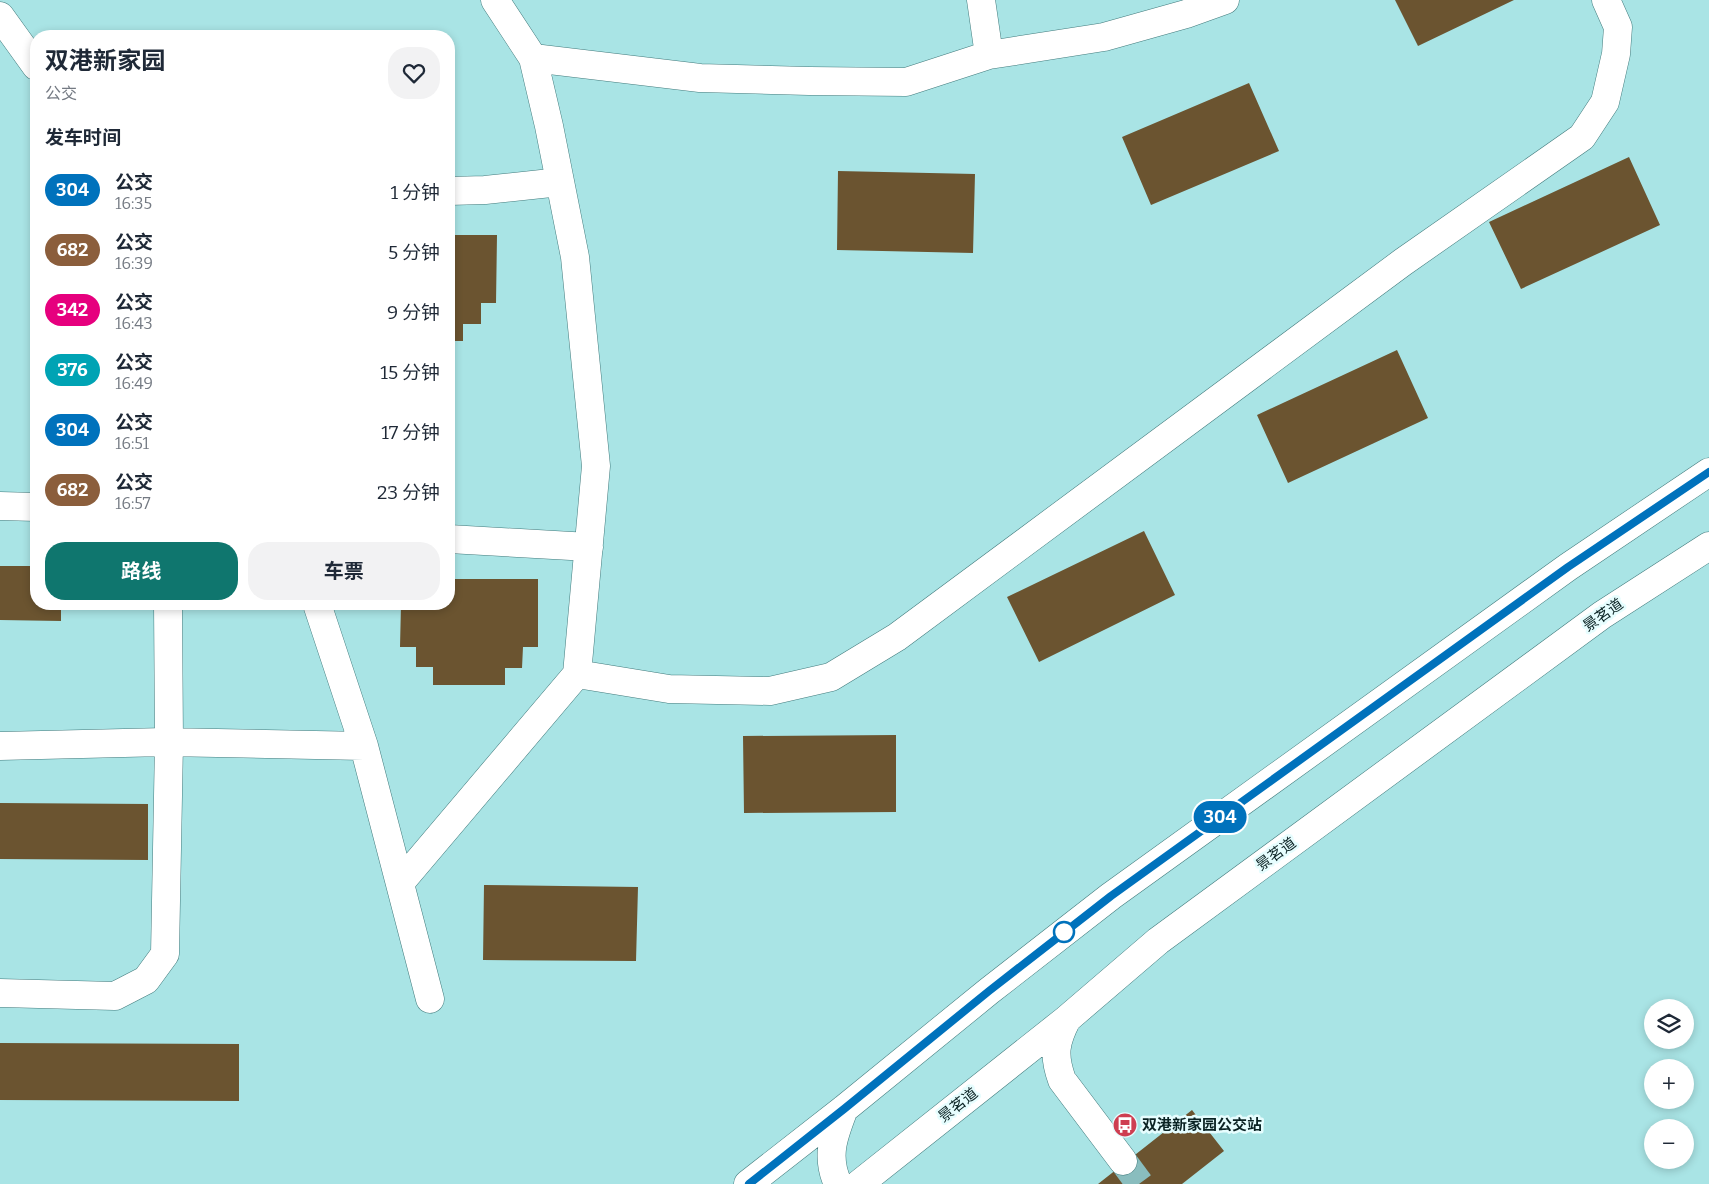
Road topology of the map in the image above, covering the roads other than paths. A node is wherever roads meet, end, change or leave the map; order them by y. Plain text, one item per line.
1 (495, 0) edge
2 (980, 0) edge
3 (1225, 0) edge
4 (1606, 0) edge
5 (0, 16) edge
6 (989, 55) junction
7 (30, 58) edge
8 (533, 58) junction
9 (560, 182) junction
10 (455, 191) edge
11 (1709, 472) edge
12 (0, 506) edge
13 (30, 507) edge
14 (455, 539) edge
15 (1709, 546) edge
16 (589, 547) junction
17 (168, 610) edge
18 (319, 610) edge
19 (577, 674) junction
20 (169, 743) junction
21 (0, 746) edge
22 (364, 746) junction
23 (400, 883) junction
24 (0, 993) edge
25 (430, 999) dead end
26 (1067, 1019) junction
27 (844, 1109) junction
28 (1123, 1161) tunnel mouth
29 (748, 1184) edge
30 (838, 1184) edge
31 (859, 1184) edge

1 - 8 street
2 - 6 street
3 - 6 street
4 - 19 street
5 - 7 street
6 - 8 street
8 - 9 street
9 - 10 street
9 - 16 street
11 - 27 street
12 - 13 street
14 - 16 street
15 - 26 street, 景茗道
16 - 19 street
17 - 20 street
18 - 22 street
19 - 23 street
20 - 21 street
20 - 22 street
20 - 24 street
22 - 23 street
23 - 25 street
26 - 28 street
26 - 31 street, 景茗道
27 - 29 street
27 - 30 street

